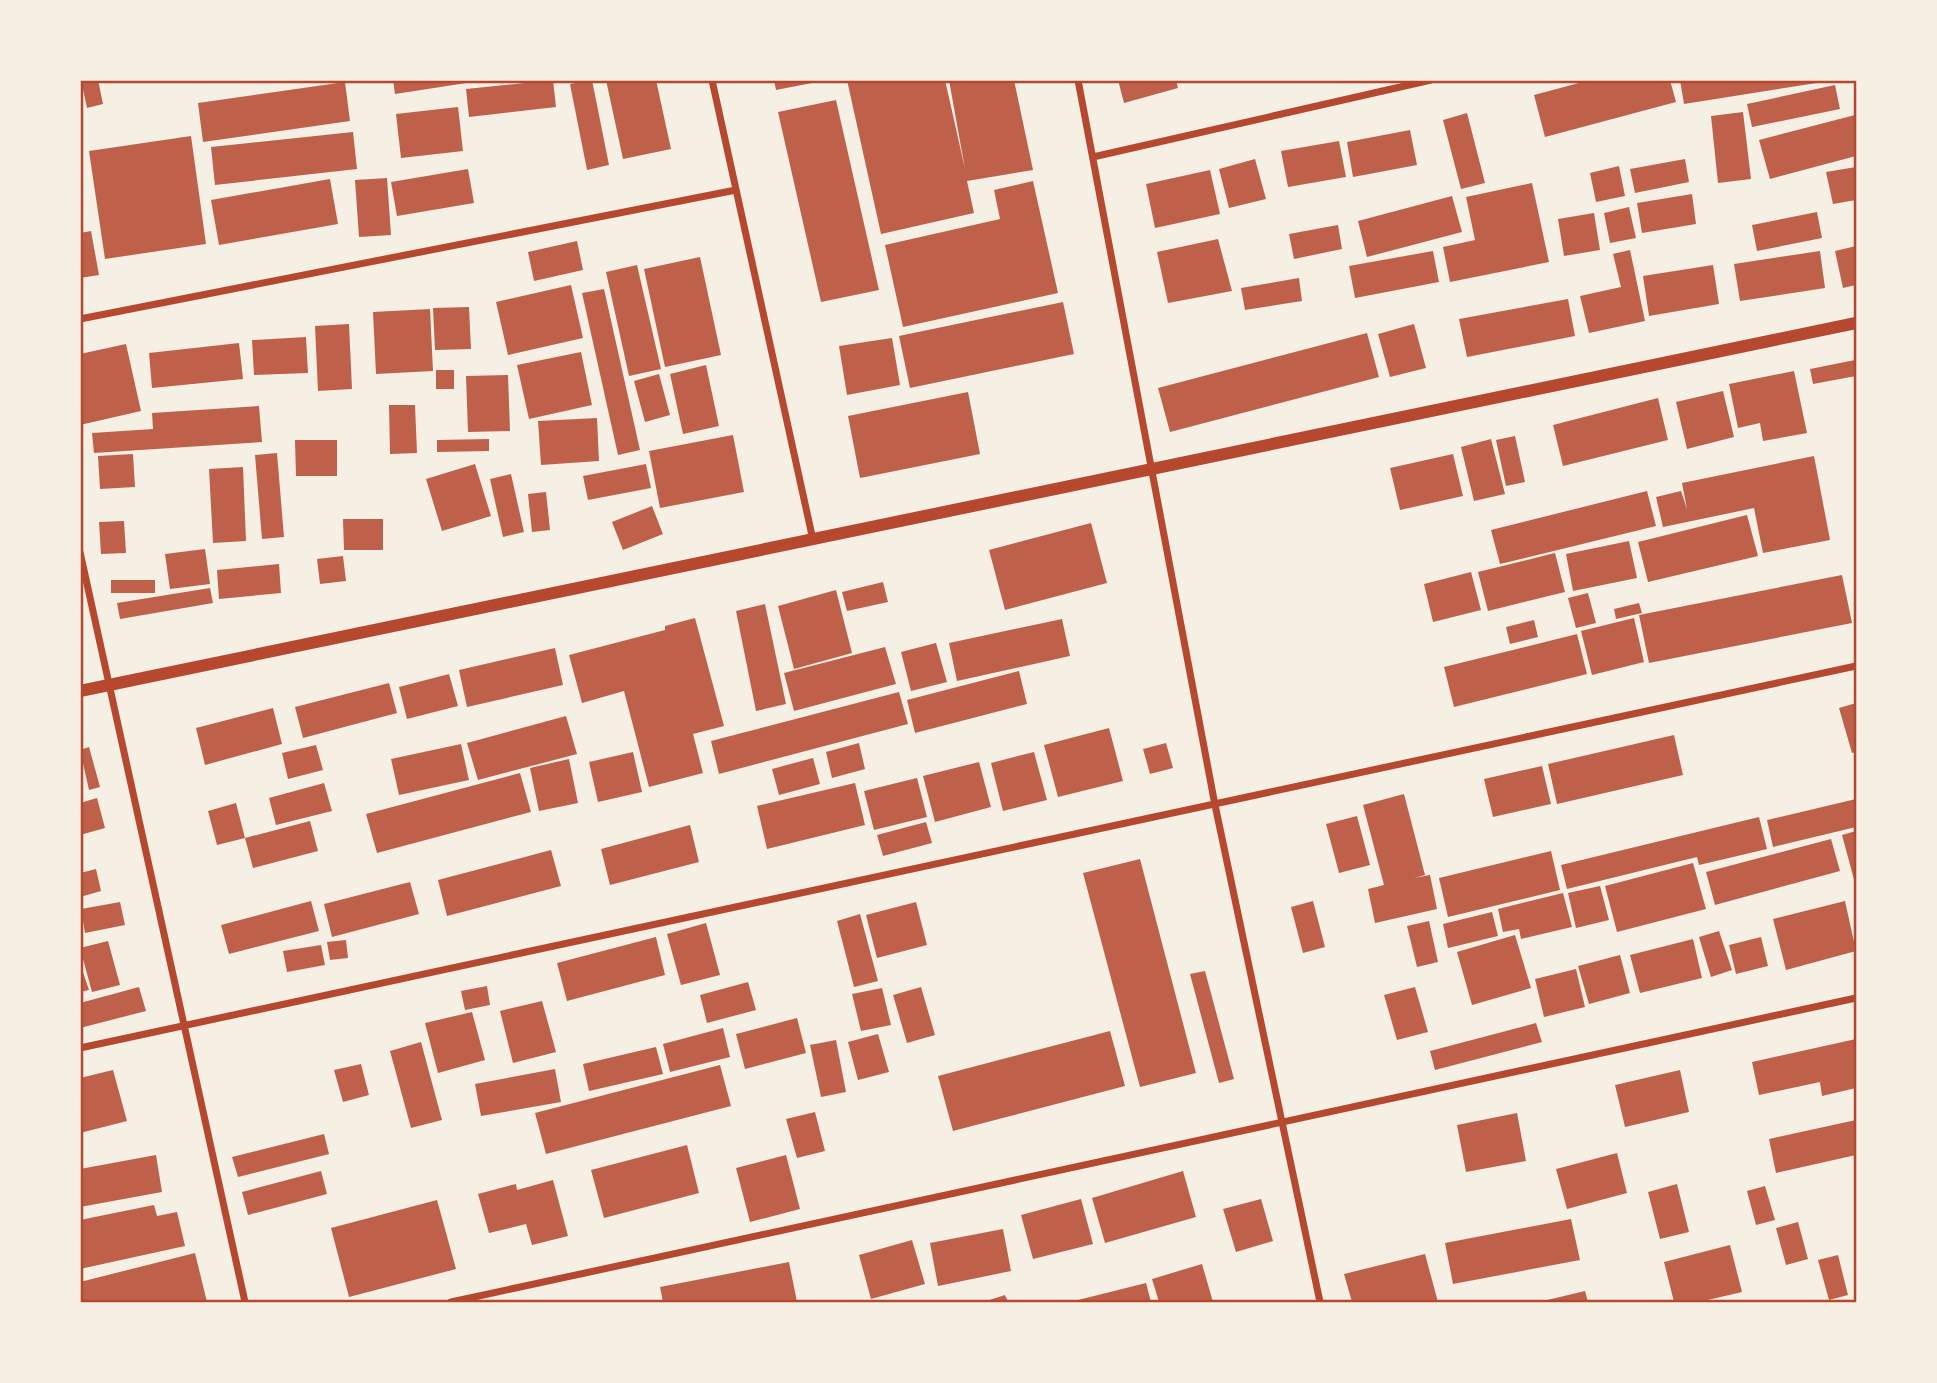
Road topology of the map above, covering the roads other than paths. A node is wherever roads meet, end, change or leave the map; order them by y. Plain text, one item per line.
1 (712, 80) edge
2 (1078, 80) edge
3 (1431, 80) edge
4 (1093, 157) junction
5 (736, 190) junction
6 (80, 319) edge
7 (1857, 323) edge
8 (1152, 471) junction
9 (813, 540) junction
10 (80, 552) edge
11 (1857, 666) edge
12 (112, 684) junction
13 (80, 691) edge
14 (1215, 805) junction
15 (1857, 998) edge
16 (182, 1027) junction
17 (80, 1048) edge
18 (1282, 1124) junction
19 (245, 1303) edge
20 (451, 1303) edge
21 (1320, 1303) edge

1 - 5 street
2 - 4 street
3 - 4 street
4 - 8 street
5 - 6 street
5 - 9 street
7 - 8 street
8 - 9 street
8 - 14 street
9 - 12 street
10 - 12 street
11 - 14 street
12 - 13 street
12 - 16 street
14 - 16 street
14 - 18 street
15 - 18 street
16 - 17 street
16 - 19 street
18 - 20 street
18 - 21 street

